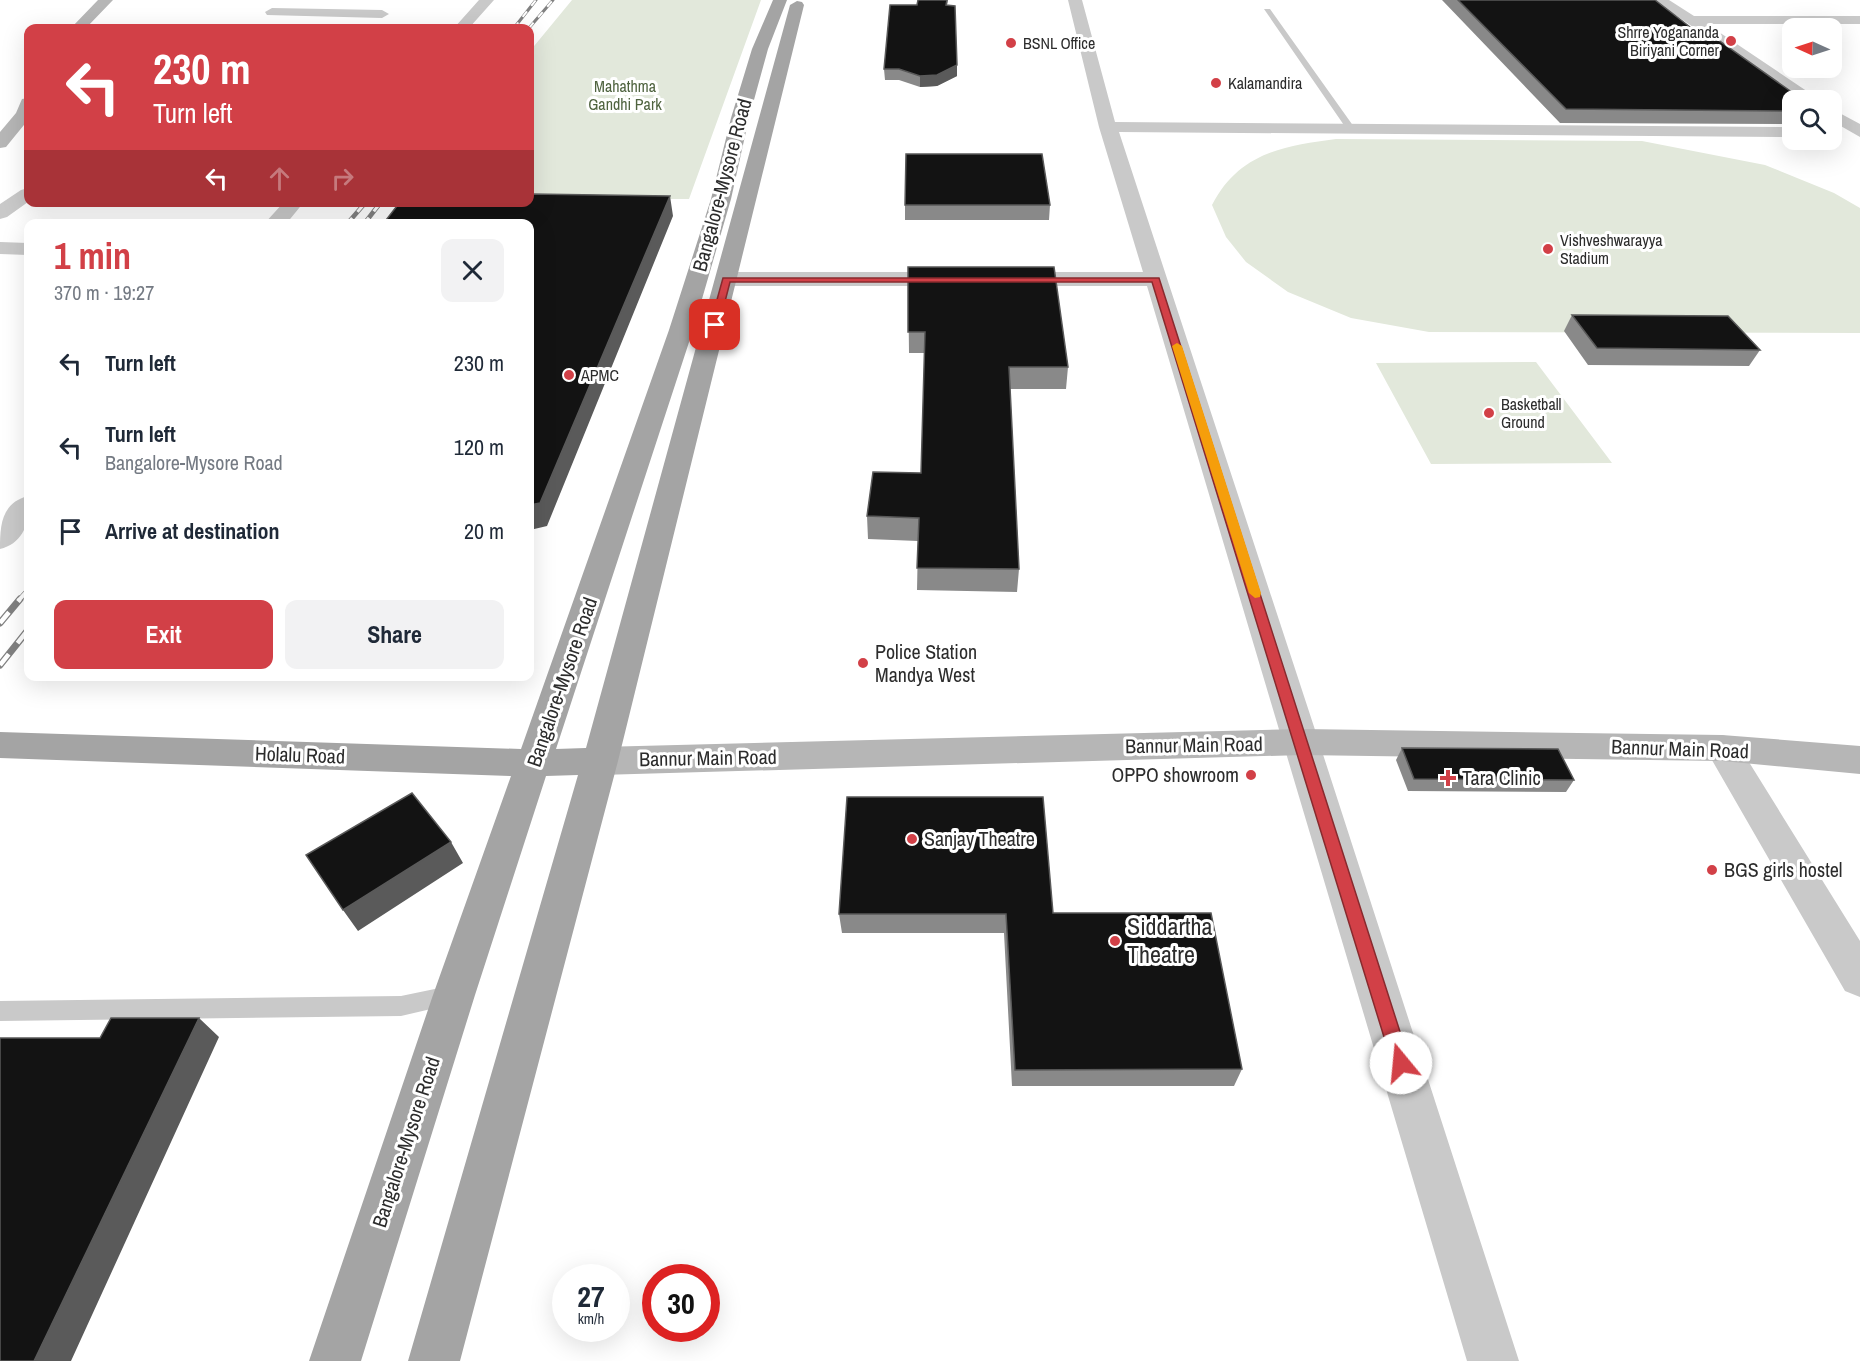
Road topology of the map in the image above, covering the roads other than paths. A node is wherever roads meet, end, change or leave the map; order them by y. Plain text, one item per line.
1 (106, 0) edge
2 (286, 0) edge
3 (487, 0) edge
4 (780, 0) edge
5 (798, 0) edge
6 (1075, 0) edge
7 (1660, 0) edge
8 (1267, 11) dead end
9 (272, 12) junction
10 (1690, 20) junction
11 (1860, 20) edge
12 (259, 23) dead end
13 (82, 24) edge
14 (359, 24) edge
15 (465, 24) edge
16 (1797, 90) edge
17 (24, 114) edge
18 (1842, 121) edge
19 (1108, 127) junction
20 (1351, 129) junction
21 (1782, 132) edge
22 (1842, 132) edge
23 (1860, 133) edge
24 (0, 143) edge
25 (24, 197) edge
26 (290, 207) edge
27 (0, 213) edge
28 (279, 219) edge
29 (0, 248) edge
30 (24, 249) edge
31 (727, 279) junction
32 (1156, 279) junction
33 (24, 510) edge
34 (0, 540) edge
35 (1302, 742) junction
36 (0, 744) edge
37 (1722, 748) junction
38 (600, 760) junction
39 (1860, 760) edge
40 (534, 763) junction
41 (1860, 978) edge
42 (454, 995) junction
43 (0, 1011) edge
44 (335, 1361) edge
45 (434, 1361) edge
46 (1493, 1361) edge

1 - 13 main road
2 - 9 street
3 - 15 street
4 - 40 main road, Bangalore-Mysore Road
5 - 31 main road, Bangalore-Mysore Road
6 - 19 street
7 - 10 street
8 - 20 lane
9 - 12 street
9 - 14 street
10 - 11 street
10 - 16 street
17 - 24 main road
18 - 23 street
19 - 20 street
19 - 32 street
20 - 21 street
22 - 23 street
25 - 27 street
26 - 28 street
29 - 30 street
31 - 32 street
31 - 38 main road, Bangalore-Mysore Road
32 - 35 street
33 - 34 street
35 - 37 main road, Bannur Main Road
35 - 38 main road, Bannur Main Road
35 - 46 street
36 - 40 main road, Holalu Road
37 - 39 main road, Bannur Main Road
37 - 41 street
38 - 40 main road, Holalu Road
38 - 45 main road, Bangalore-Mysore Road
40 - 42 main road, Bangalore-Mysore Road
42 - 43 lane
42 - 44 main road, Bangalore-Mysore Road

